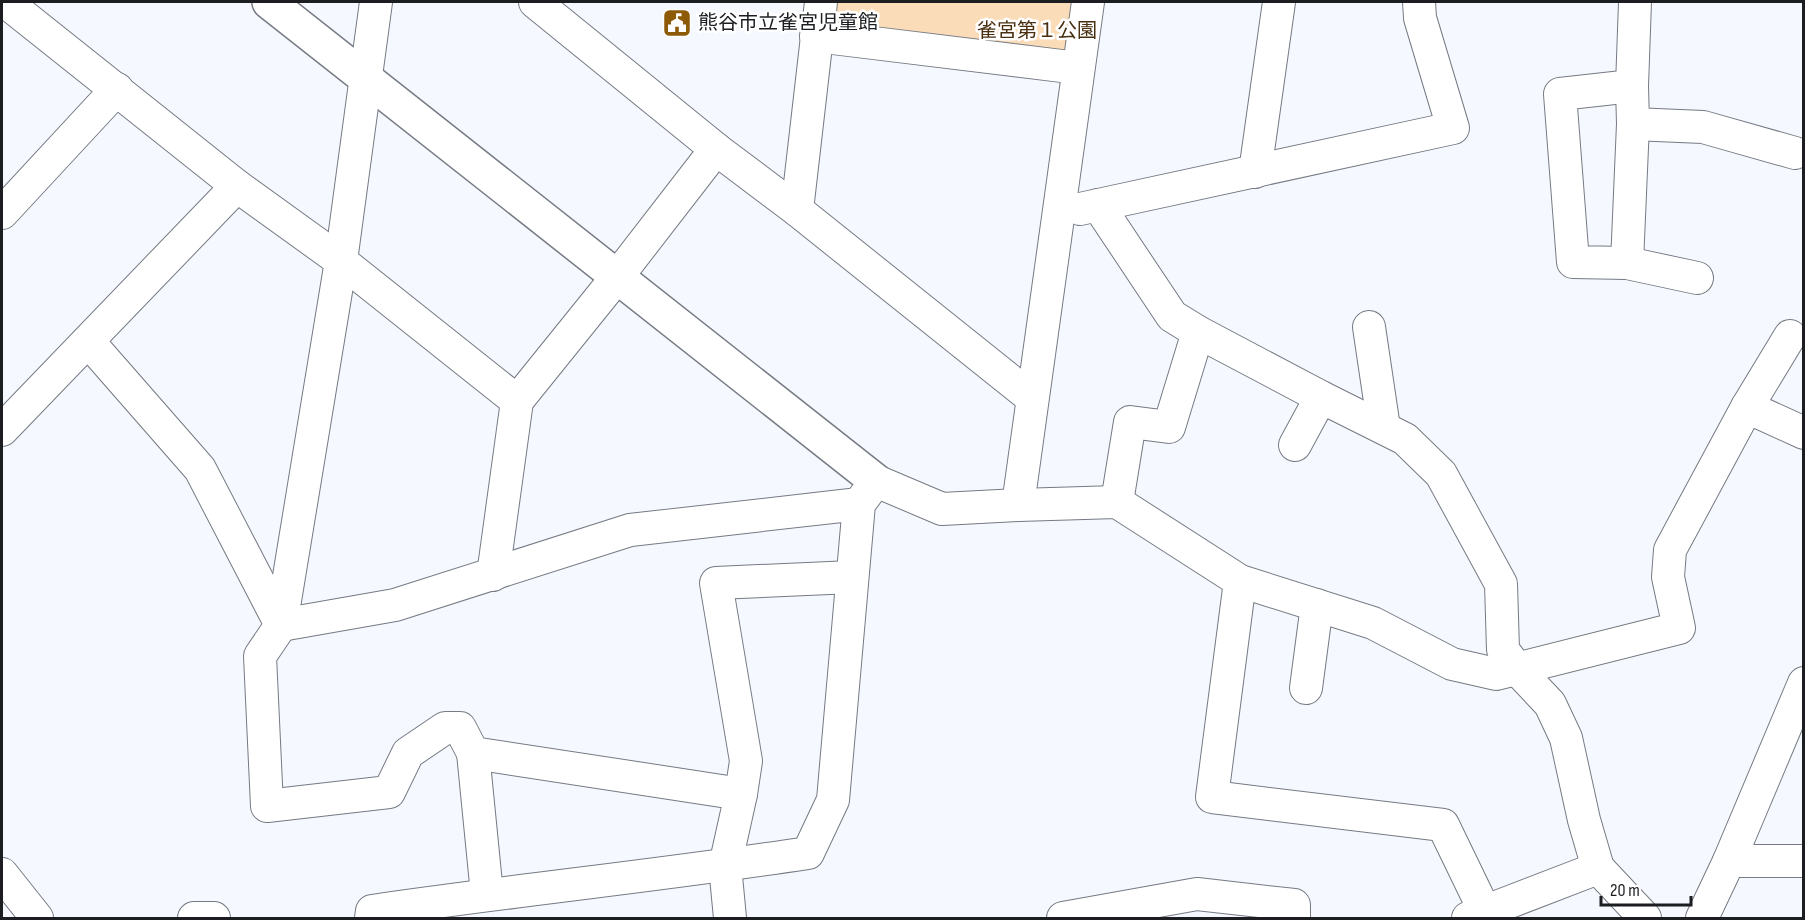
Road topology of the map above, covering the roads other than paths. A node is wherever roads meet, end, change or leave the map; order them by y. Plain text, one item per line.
1 (6, 2) edge
2 (269, 2) edge
3 (376, 2) edge
4 (535, 2) edge
5 (821, 2) edge
6 (1088, 2) edge
7 (1279, 2) edge
8 (1419, 2) edge
9 (1635, 2) edge
10 (570, 15) edge
11 (816, 36) junction
12 (1078, 68) junction
13 (364, 78) junction
14 (1632, 86) junction
15 (117, 89) junction
16 (1633, 124) junction
17 (716, 149) junction
18 (1795, 153) dead end
19 (1255, 172) junction
20 (237, 186) junction
21 (1098, 205) junction
22 (797, 210) junction
23 (2, 213) edge
24 (1059, 215) junction
25 (341, 261) junction
26 (1627, 263) junction
27 (616, 277) junction
28 (1697, 278) dead end
29 (1369, 327) dead end
30 (1198, 332) junction
31 (1790, 336) dead end
32 (88, 341) junction
33 (1321, 397) junction
34 (1032, 398) junction
35 (517, 401) junction
36 (1748, 407) junction
37 (1384, 428) junction
38 (2, 430) edge
39 (1803, 433) edge
40 (1295, 445) dead end
41 (868, 493) junction
42 (1117, 502) junction
43 (1018, 505) junction
44 (493, 574) junction
45 (852, 577) junction
46 (1240, 581) junction
47 (1317, 605) junction
48 (281, 625) junction
49 (1518, 670) junction
50 (1803, 683) edge
51 (1306, 688) dead end
52 (1795, 725) edge
53 (473, 753) junction
54 (741, 794) junction
55 (1729, 861) junction
56 (1803, 861) edge
57 (725, 866) junction
58 (1598, 868) junction
59 (2, 874) edge
60 (487, 894) junction
61 (1481, 916) edge
62 (37, 918) edge
63 (194, 918) edge
64 (214, 918) edge
65 (371, 918) edge
66 (730, 918) edge
67 (1065, 918) edge
68 (1294, 918) edge
69 (1645, 918) edge
70 (1702, 918) edge

1 - 15 street
2 - 13 street
3 - 13 street
4 - 10 street
5 - 11 street
6 - 12 street
7 - 19 street
8 - 19 street
9 - 14 street
10 - 17 street
11 - 12 street
11 - 22 street
12 - 24 street
13 - 25 street
13 - 27 street
14 - 16 street
14 - 26 street
15 - 20 street
15 - 23 street
16 - 18 street
16 - 26 street
17 - 22 street
17 - 27 street
19 - 21 street
20 - 25 street
20 - 32 street
21 - 24 street
21 - 30 street
22 - 34 street
24 - 34 street
25 - 35 street
25 - 48 street
26 - 28 street
27 - 35 street
27 - 41 street
29 - 37 street
30 - 33 street
30 - 42 street
31 - 36 street
32 - 38 street
32 - 48 street
33 - 37 street
33 - 40 street
34 - 43 street
35 - 44 street
36 - 39 street
36 - 49 street
37 - 49 street
41 - 43 street
41 - 44 street
41 - 45 street
42 - 43 street
42 - 46 street
44 - 48 street
45 - 54 street
45 - 57 street
46 - 47 street
46 - 61 street
47 - 49 street
47 - 51 street
48 - 53 street
49 - 58 street
50 - 52 street
52 - 55 street
53 - 54 street
53 - 60 street
54 - 57 street
55 - 56 street
55 - 70 street
57 - 60 street
57 - 66 street
58 - 61 street
58 - 69 street
59 - 62 street
60 - 65 street
63 - 64 street
67 - 68 street

